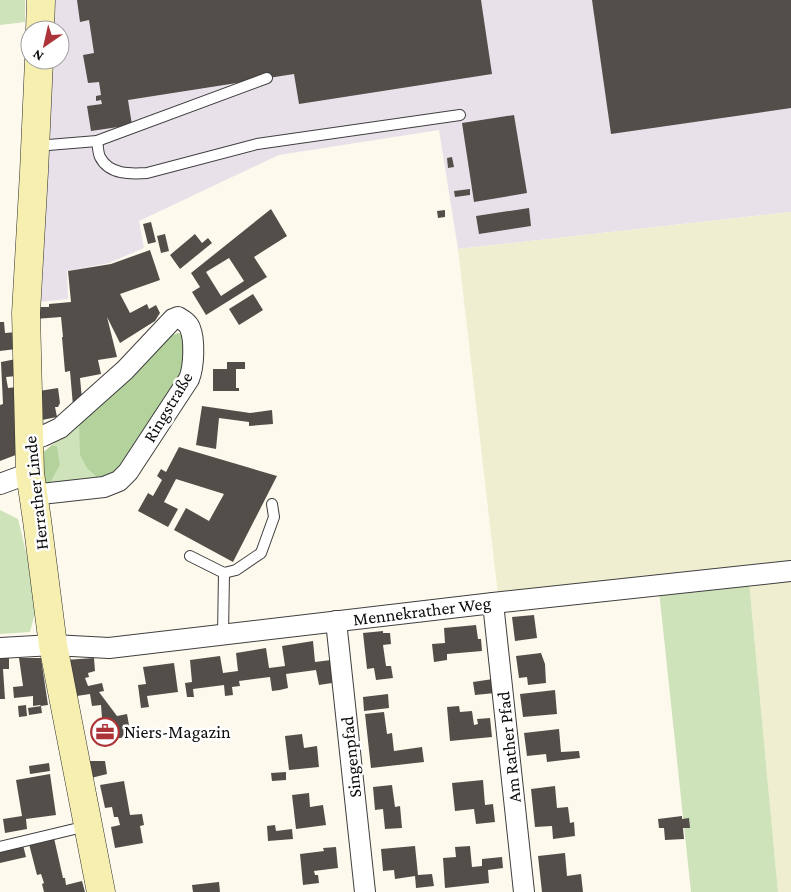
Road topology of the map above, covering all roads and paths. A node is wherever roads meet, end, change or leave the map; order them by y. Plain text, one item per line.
1 (41, 0) edge
2 (40, 20) edge
3 (39, 70) edge
4 (267, 78) dead end
5 (460, 115) dead end
6 (97, 141) junction
7 (35, 146) junction
8 (29, 440) junction
9 (0, 484) edge
10 (31, 484) junction
11 (272, 504) dead end
12 (190, 556) dead end
13 (791, 571) edge
14 (224, 573) junction
15 (493, 603) junction
16 (336, 621) junction
17 (223, 634) junction
18 (53, 645) junction
19 (0, 648) edge
20 (88, 826) junction
21 (0, 847) edge
22 (101, 892) edge
23 (365, 892) edge
24 (524, 892) edge

1 - 2 street
3 - 7 street, Herrather Linde
4 - 6 lane
5 - 6 lane
6 - 7 lane
7 - 8 street, Herrather Linde
8 - 10 street, Herrather Linde
8 - 10 street, Ringstraße
9 - 10 street
10 - 18 street, Herrather Linde
11 - 14 lane
12 - 14 lane
13 - 15 street, Mennekrather Weg
14 - 17 lane
15 - 16 street, Mennekrather Weg
15 - 24 street, Am Rather Pfad
16 - 17 street, Mennekrather Weg
16 - 23 street, Singenpfad
17 - 18 street, Mennekrather Weg
18 - 19 street, Mennekrather Weg
18 - 20 street, Herrather Linde
20 - 21 lane
20 - 22 street, Herrather Linde

